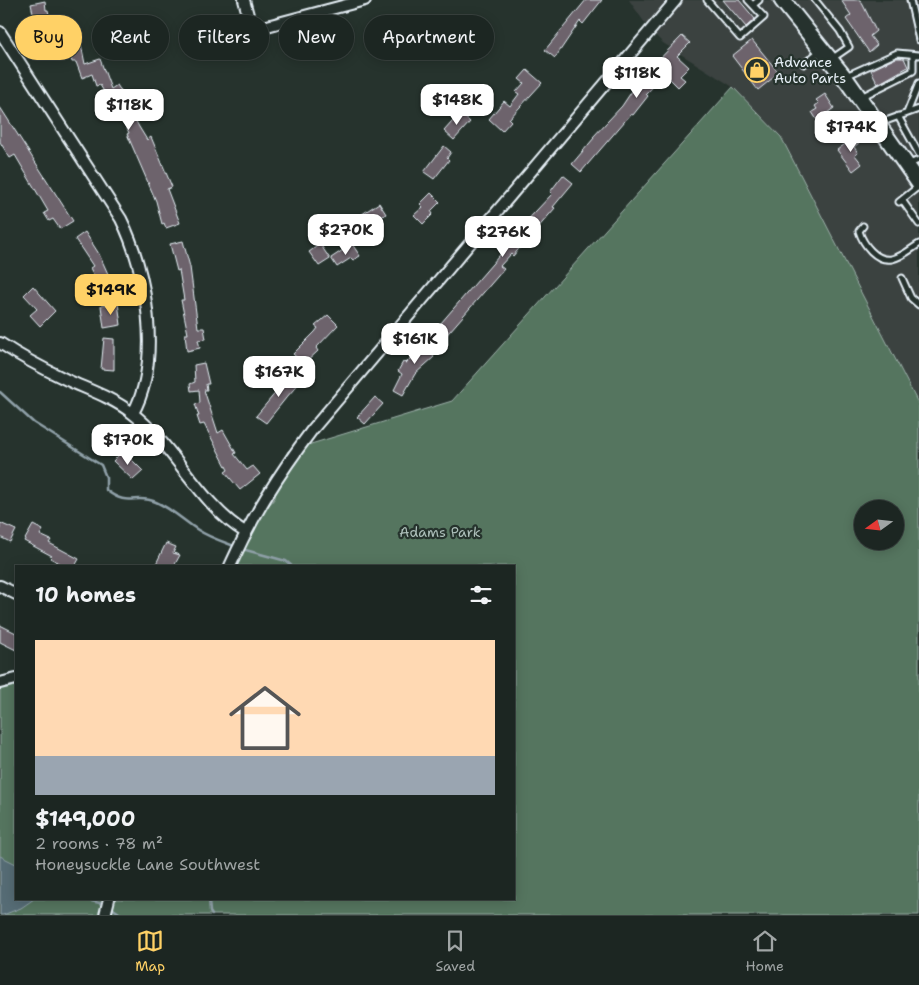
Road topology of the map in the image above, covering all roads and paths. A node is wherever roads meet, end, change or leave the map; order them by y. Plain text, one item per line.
1 (244, 0) edge
2 (365, 0) edge
3 (676, 0) edge
4 (707, 0) edge
5 (748, 0) edge
6 (759, 0) edge
7 (782, 0) edge
8 (815, 0) edge
9 (910, 0) edge
10 (753, 5) junction
11 (0, 32) edge
12 (919, 40) edge
13 (826, 55) junction
14 (913, 55) junction
15 (919, 55) edge
16 (804, 64) dead end
17 (844, 77) junction
18 (919, 83) edge
19 (859, 98) junction
20 (919, 109) edge
21 (868, 110) junction
22 (907, 113) junction
23 (898, 116) junction
24 (877, 124) junction
25 (846, 126) dead end
26 (919, 154) edge
27 (913, 163) edge
28 (919, 184) edge
29 (919, 224) edge
30 (863, 226) dead end
31 (919, 244) edge
32 (902, 278) dead end
33 (919, 305) edge
34 (0, 343) edge
35 (133, 413) junction
36 (245, 532) junction
37 (230, 565) edge
38 (0, 586) edge
39 (15, 594) edge
40 (15, 678) edge
41 (0, 683) edge
42 (108, 900) edge
43 (105, 915) edge

1 - 2 street
3 - 36 street
4 - 10 lane
5 - 10 lane
6 - 10 lane
7 - 13 main road
8 - 13 lane
9 - 12 lane
11 - 35 street
13 - 16 lane
13 - 17 main road
14 - 15 lane
14 - 17 lane
14 - 19 lane
17 - 19 main road
18 - 22 lane
19 - 21 main road
20 - 22 lane
21 - 24 main road
21 - 25 lane
22 - 23 lane
23 - 24 lane
23 - 26 lane
24 - 27 main road
27 - 28 main road
28 - 29 lane
30 - 31 lane
32 - 33 lane
34 - 35 street
35 - 36 street
36 - 37 street
38 - 39 street
40 - 41 street
42 - 43 street

